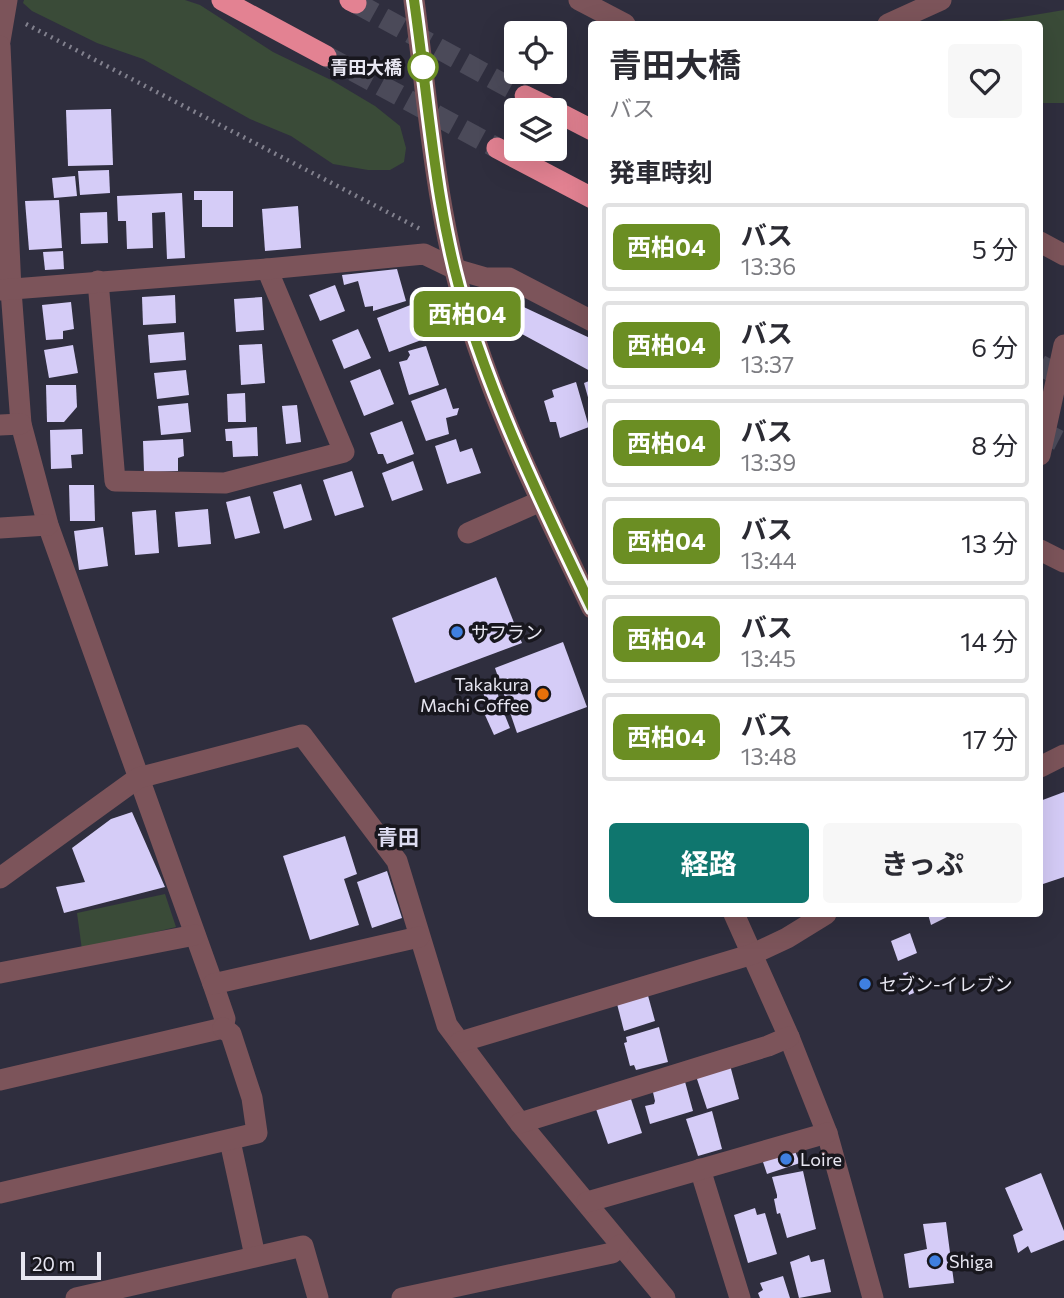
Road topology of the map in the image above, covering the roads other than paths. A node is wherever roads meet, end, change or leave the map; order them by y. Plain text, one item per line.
1 (222, 0) edge
2 (414, 0) edge
3 (579, 0) edge
4 (941, 0) edge
5 (6, 4) edge
6 (619, 21) edge
7 (895, 21) edge
8 (0, 41) edge
9 (0, 46) edge
10 (326, 57) tunnel mouth
11 (525, 96) tunnel mouth
12 (529, 98) edge
13 (567, 118) edge
14 (588, 128) edge
15 (497, 148) tunnel mouth
16 (2, 164) edge
17 (588, 196) edge
18 (1043, 244) edge
19 (1064, 255) edge
20 (456, 269) junction
21 (267, 270) junction
22 (98, 281) junction
23 (6, 290) edge
24 (588, 319) edge
25 (1064, 345) edge
26 (10, 424) edge
27 (1043, 441) edge
28 (541, 501) junction
29 (48, 526) junction
30 (0, 528) edge
31 (468, 533) dead end
32 (1043, 552) edge
33 (1064, 562) edge
34 (588, 600) edge
35 (1064, 755) edge
36 (1043, 766) edge
37 (138, 778) junction
38 (0, 878) edge
39 (735, 917) edge
40 (821, 917) edge
41 (195, 935) junction
42 (419, 937) junction
43 (752, 954) junction
44 (0, 973) edge
45 (213, 984) junction
46 (223, 1028) junction
47 (789, 1037) junction
48 (460, 1042) junction
49 (0, 1080) edge
50 (520, 1123) junction
51 (827, 1133) junction
52 (230, 1141) junction
53 (701, 1169) junction
54 (0, 1193) edge
55 (587, 1202) junction
56 (620, 1245) junction
57 (255, 1256) junction
58 (76, 1298) edge
59 (318, 1298) edge
60 (402, 1298) edge
61 (665, 1298) edge
62 (740, 1298) edge
63 (872, 1298) edge

1 - 10 highway
2 - 20 street
3 - 6 street
4 - 7 street
5 - 8 street
9 - 16 street
11 - 12 highway
13 - 14 highway
15 - 17 highway
16 - 23 street
18 - 19 street
20 - 21 street
20 - 24 street
20 - 28 street
21 - 22 street
21 - 22 street
22 - 23 street
23 - 26 street
25 - 27 street
26 - 29 street
28 - 31 street
28 - 34 street
29 - 30 street
29 - 37 street
32 - 33 street
35 - 36 street
37 - 38 street
37 - 41 street
37 - 42 street
39 - 43 street
40 - 43 street
41 - 44 street
41 - 45 street
42 - 45 street
42 - 48 street
43 - 47 street
43 - 48 street
45 - 46 street
46 - 49 street
46 - 52 street
47 - 50 street
47 - 51 street
48 - 50 street
50 - 55 street
51 - 53 street
51 - 63 street
52 - 54 street
52 - 57 street
53 - 55 street
53 - 62 street
55 - 56 street
56 - 60 street
56 - 61 street
57 - 58 street
57 - 59 street

